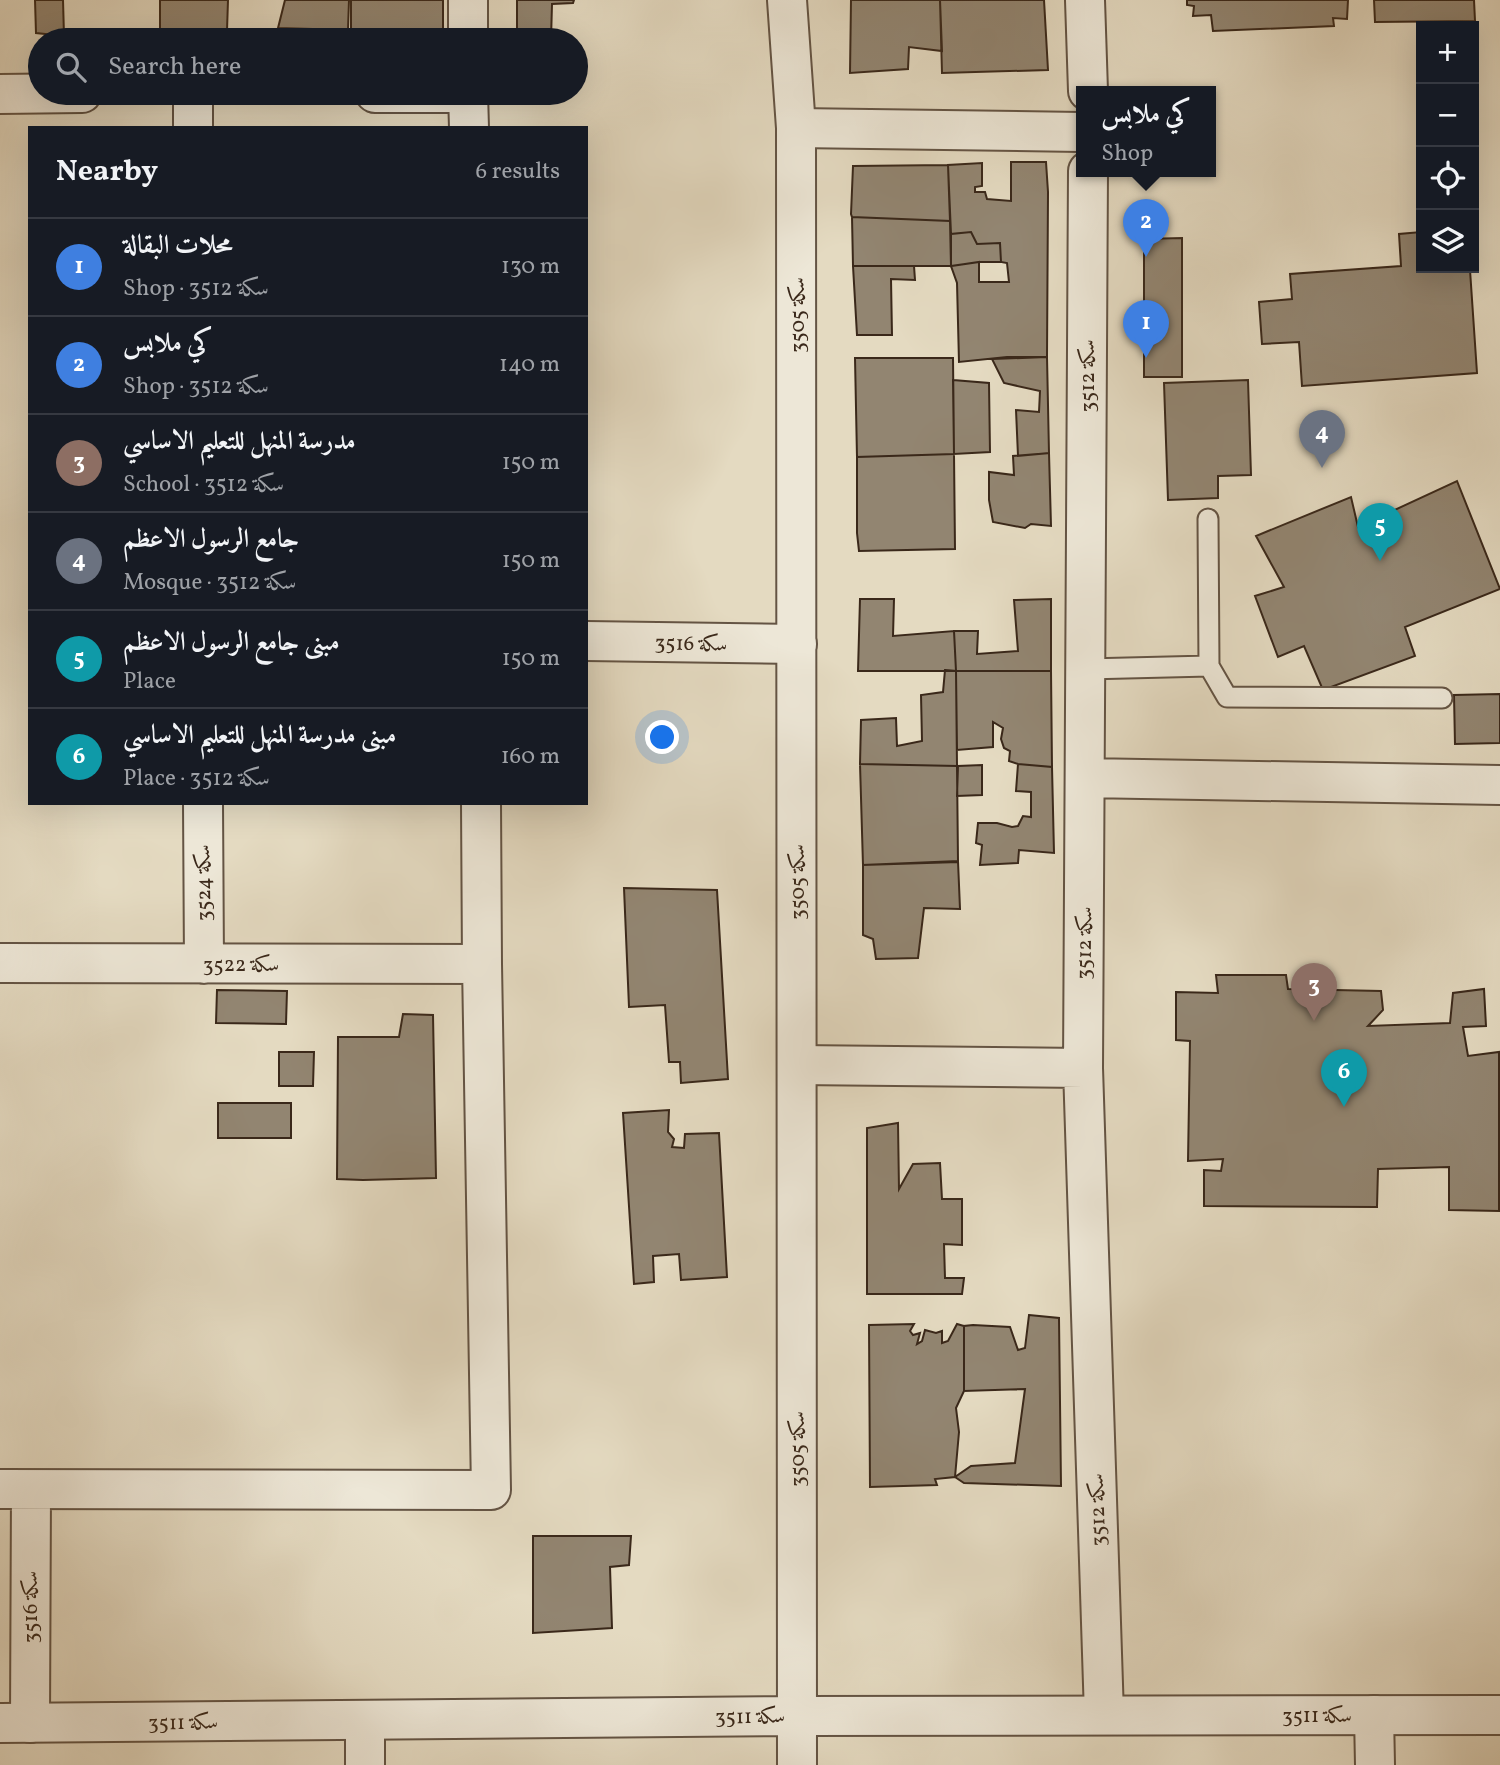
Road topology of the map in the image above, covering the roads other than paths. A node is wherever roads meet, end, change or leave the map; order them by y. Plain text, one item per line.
1 (468, 0) edge
2 (787, 0) edge
3 (1085, 0) edge
4 (468, 28) edge
5 (1088, 86) edge
6 (0, 94) edge
7 (28, 94) edge
8 (193, 105) edge
9 (468, 105) edge
10 (193, 126) edge
11 (469, 126) edge
12 (796, 128) junction
13 (1076, 132) edge
14 (1088, 177) edge
15 (1208, 519) dead end
16 (588, 641) edge
17 (797, 644) junction
18 (1209, 666) junction
19 (1086, 670) junction
20 (1443, 698) dead end
21 (1086, 778) junction
22 (1500, 785) edge
23 (202, 805) edge
24 (481, 805) edge
25 (0, 963) edge
26 (204, 964) junction
27 (482, 964) junction
28 (797, 1065) junction
29 (1083, 1068) junction
30 (16, 1490) edge
31 (1104, 1715) junction
32 (1374, 1715) junction
33 (1500, 1715) edge
34 (797, 1716) junction
35 (365, 1720) junction
36 (15, 1723) edge
37 (365, 1765) edge
38 (797, 1765) edge
39 (1375, 1765) edge

1 - 4 street
2 - 12 street, سكة 3505
3 - 5 street
6 - 7 street
8 - 10 street
9 - 11 street
12 - 13 street
12 - 17 street, سكة 3505
14 - 19 street, سكة 3512
15 - 18 lane
16 - 17 street, سكة 3516
17 - 28 street, سكة 3505
18 - 19 lane
18 - 20 lane
19 - 21 street, سكة 3512
21 - 22 street
21 - 29 street, سكة 3512
23 - 26 street, سكة 3524
24 - 27 street
25 - 26 street, سكة 3522
26 - 27 street, سكة 3522
27 - 30 street
28 - 29 street
28 - 34 street, سكة 3505
29 - 31 street, سكة 3512
30 - 36 street, سكة 3516
31 - 32 street, سكة 3511
31 - 34 street, سكة 3511
32 - 33 street, سكة 3511
32 - 39 street
34 - 35 street, سكة 3511
34 - 38 street, سكة 3505
35 - 36 street, سكة 3511
35 - 37 street

